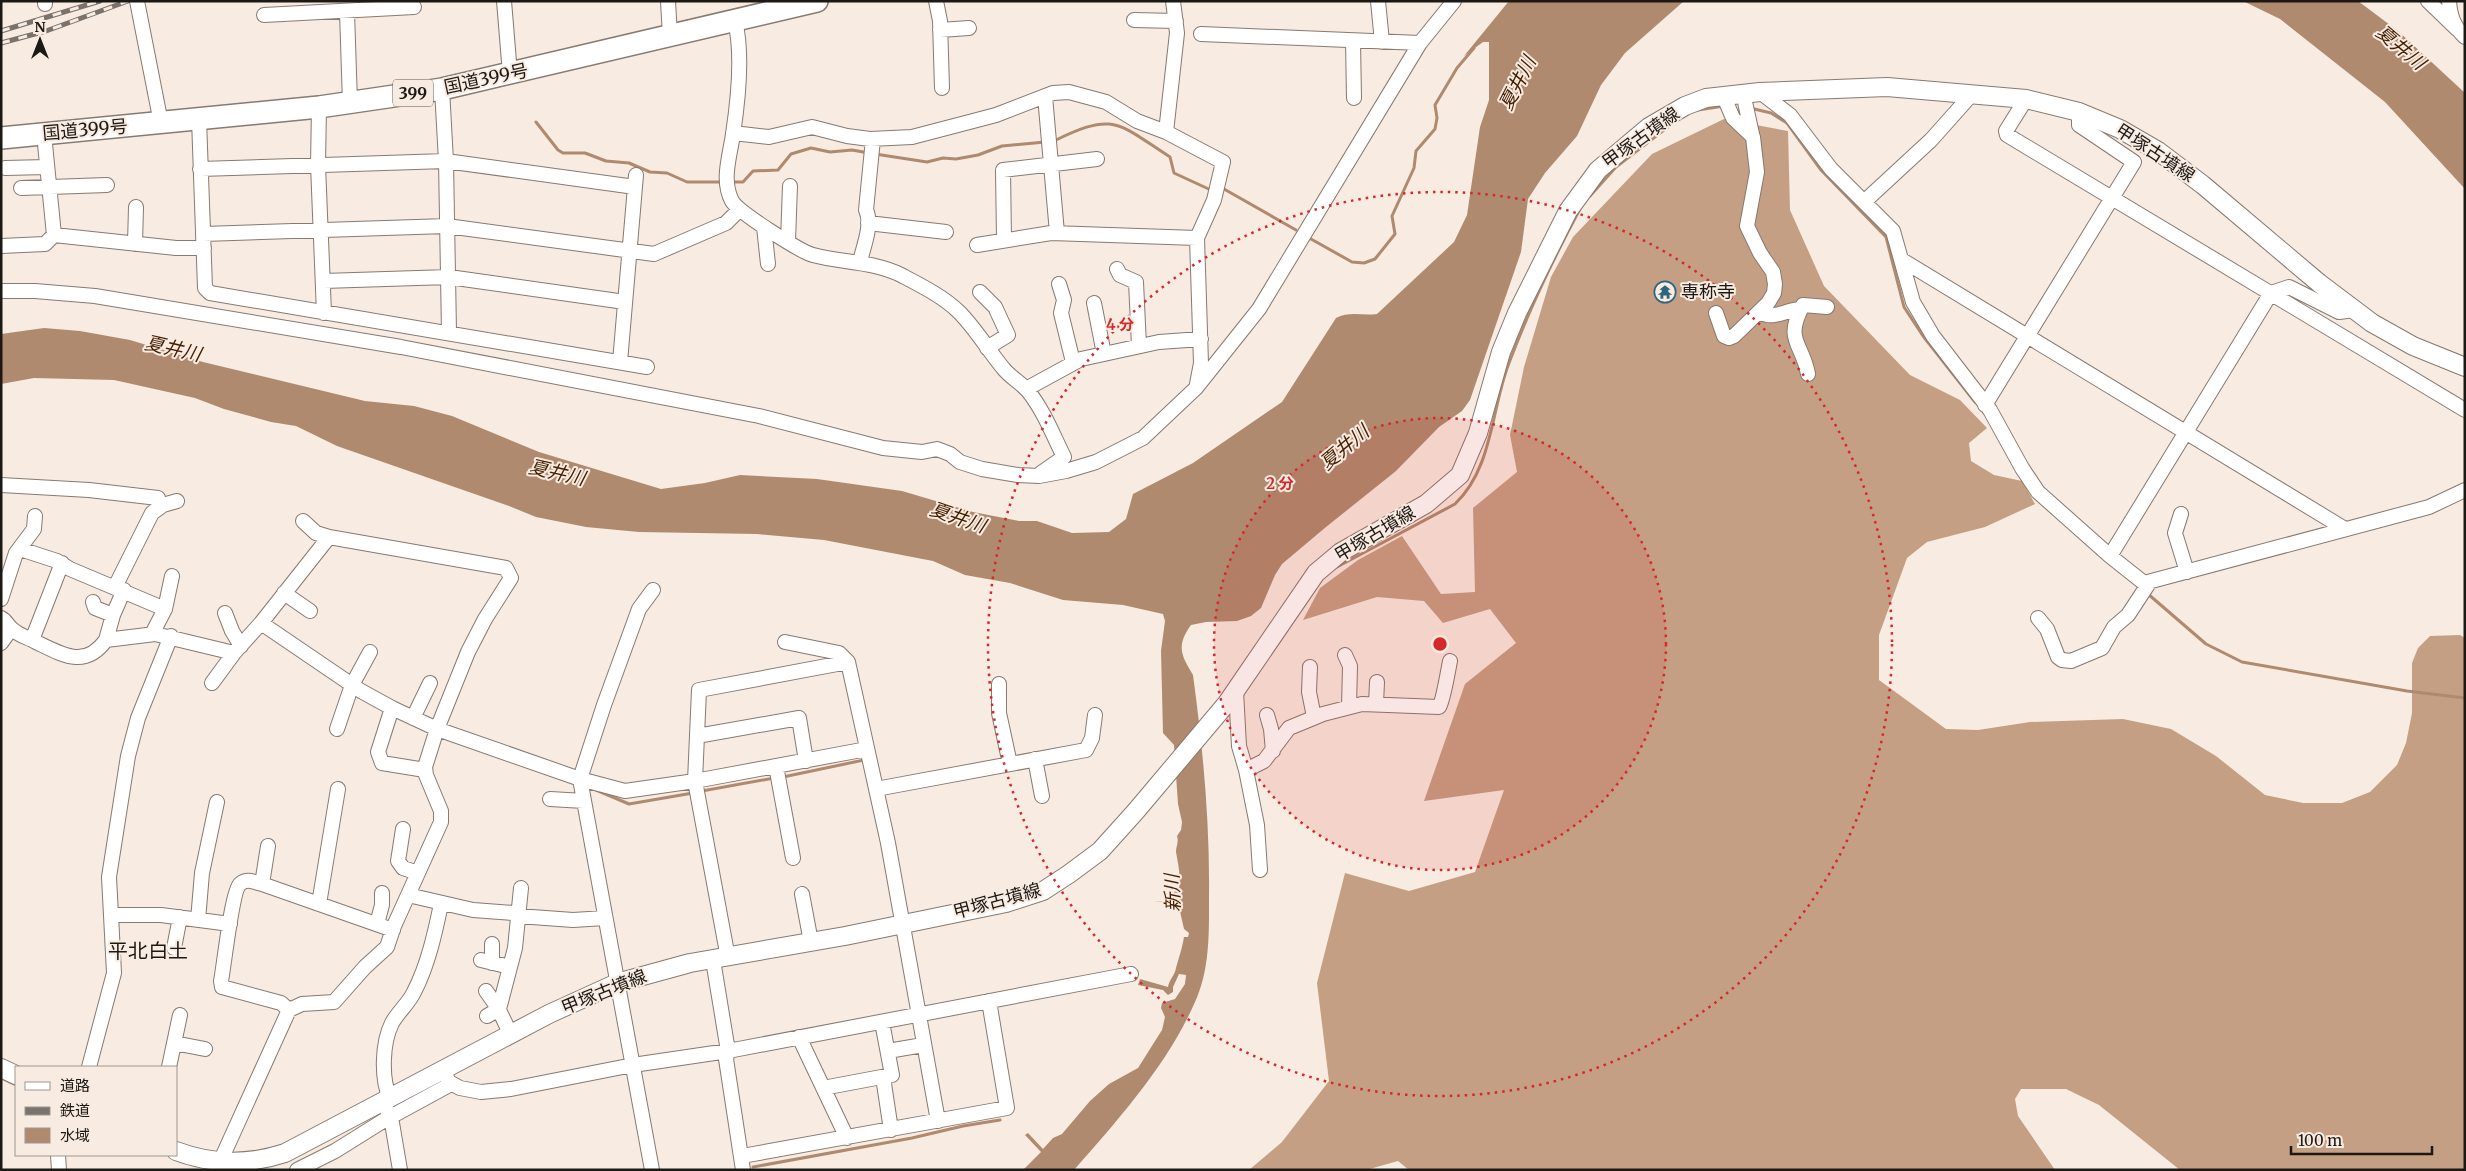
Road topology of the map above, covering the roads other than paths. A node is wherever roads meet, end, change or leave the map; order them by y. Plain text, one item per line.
1 (137, 1) edge
2 (504, 1) edge
3 (668, 1) edge
4 (817, 1) edge
5 (936, 1) edge
6 (1173, 1) edge
7 (1378, 1) edge
8 (1454, 1) edge
9 (2428, 1) edge
10 (2449, 1) edge
11 (414, 7) dead end
12 (347, 12) junction
13 (264, 15) dead end
14 (1134, 20) dead end
15 (735, 21) junction
16 (1176, 21) junction
17 (970, 28) dead end
18 (940, 30) junction
19 (2461, 33) edge
20 (1201, 34) dead end
21 (670, 36) junction
22 (1353, 41) junction
23 (1382, 42) junction
24 (1420, 43) junction
25 (510, 74) junction
26 (442, 88) junction
27 (942, 88) dead end
28 (1972, 94) junction
29 (1749, 95) junction
30 (1045, 96) junction
31 (1354, 98) dead end
32 (1725, 98) junction
33 (2026, 99) junction
34 (350, 103) junction
35 (319, 107) junction
36 (2079, 112) junction
37 (199, 119) junction
38 (161, 123) junction
39 (1750, 129) junction
40 (1166, 132) junction
41 (733, 133) junction
42 (44, 134) junction
43 (1, 138) edge
44 (873, 139) junction
45 (1097, 159) dead end
46 (446, 161) junction
47 (318, 165) junction
48 (1051, 165) junction
49 (5, 168) dead end
50 (47, 168) junction
51 (200, 169) junction
52 (107, 185) dead end
53 (790, 186) dead end
54 (49, 187) junction
55 (21, 188) dead end
56 (2113, 198) junction
57 (1865, 201) junction
58 (136, 207) dead end
59 (739, 210) junction
60 (868, 223) junction
61 (447, 226) junction
62 (764, 227) junction
63 (321, 230) junction
64 (946, 232) dead end
65 (1057, 233) junction
66 (54, 235) junction
67 (1197, 238) junction
68 (1004, 240) junction
69 (203, 241) junction
70 (788, 241) junction
71 (136, 244) junction
72 (977, 245) dead end
73 (1, 246) edge
74 (629, 251) junction
75 (1902, 260) junction
76 (860, 262) junction
77 (768, 264) dead end
78 (1117, 269) dead end
79 (449, 278) junction
80 (323, 281) junction
81 (1059, 284) dead end
82 (1, 291) edge
83 (980, 292) dead end
84 (2271, 294) junction
85 (625, 302) junction
86 (1094, 303) dead end
87 (1827, 307) dead end
88 (1801, 309) junction
89 (2354, 310) junction
90 (1760, 312) junction
91 (324, 313) junction
92 (1716, 313) dead end
93 (450, 332) junction
94 (2027, 337) junction
95 (1201, 339) junction
96 (1139, 346) junction
97 (987, 348) junction
98 (1104, 354) junction
99 (620, 362) junction
100 (1074, 362) junction
101 (2465, 366) edge
102 (647, 367) dead end
103 (1808, 374) dead end
104 (1196, 388) junction
105 (1026, 389) junction
106 (1986, 405) junction
107 (2465, 410) edge
108 (2184, 432) junction
109 (1038, 476) junction
110 (1, 485) edge
111 (2465, 490) edge
112 (158, 498) dead end
113 (177, 501) dead end
114 (2181, 514) dead end
115 (35, 516) dead end
116 (303, 521) dead end
117 (2345, 530) junction
118 (329, 536) junction
119 (20, 549) junction
120 (2110, 556) junction
121 (62, 563) junction
122 (2187, 572) junction
123 (172, 576) dead end
124 (120, 588) junction
125 (2146, 588) junction
126 (653, 590) dead end
127 (284, 593) junction
128 (1, 599) edge
129 (93, 602) dead end
130 (165, 608) junction
131 (310, 611) dead end
132 (225, 613) dead end
133 (113, 615) junction
134 (1, 618) edge
135 (2038, 618) dead end
136 (261, 623) junction
137 (11, 629) junction
138 (152, 634) junction
139 (171, 636) junction
140 (32, 640) junction
141 (106, 640) junction
142 (785, 642) dead end
143 (1, 643) edge
144 (237, 649) junction
145 (370, 652) dead end
146 (1345, 655) dead end
147 (1450, 661) dead end
148 (848, 662) junction
149 (1310, 667) dead end
150 (1377, 682) dead end
151 (212, 683) dead end
152 (430, 683) dead end
153 (998, 684) dead end
154 (352, 685) junction
155 (1231, 697) junction
156 (1376, 704) junction
157 (1348, 707) junction
158 (392, 708) junction
159 (1095, 715) dead end
160 (1267, 715) dead end
161 (1314, 717) junction
162 (413, 718) junction
163 (337, 729) dead end
164 (437, 729) junction
165 (697, 736) junction
166 (867, 749) junction
167 (1273, 751) junction
168 (1035, 760) junction
169 (806, 761) junction
170 (1010, 764) junction
171 (776, 766) junction
172 (426, 770) junction
173 (1246, 770) junction
174 (580, 779) junction
175 (695, 781) junction
176 (338, 789) dead end
177 (876, 789) junction
178 (1042, 796) dead end
179 (550, 799) dead end
180 (584, 801) junction
181 (217, 802) dead end
182 (403, 829) dead end
183 (268, 846) dead end
184 (793, 858) dead end
185 (1260, 870) dead end
186 (418, 873) junction
187 (262, 884) junction
188 (521, 888) dead end
189 (382, 893) dead end
190 (802, 894) dead end
191 (408, 895) junction
192 (318, 904) junction
193 (441, 904) junction
194 (112, 914) junction
195 (518, 916) junction
196 (180, 918) junction
197 (605, 918) junction
198 (198, 920) junction
199 (230, 924) junction
200 (377, 924) junction
201 (902, 924) junction
202 (393, 930) junction
203 (811, 942) junction
204 (492, 944) dead end
205 (174, 948) dead end
206 (526, 950) dead end
207 (720, 959) junction
208 (509, 971) junction
209 (1131, 974) dead end
210 (617, 983) junction
211 (486, 991) dead end
212 (989, 1002) junction
213 (289, 1010) junction
214 (493, 1013) junction
215 (180, 1015) dead end
216 (917, 1015) junction
217 (882, 1022) junction
218 (511, 1035) junction
219 (799, 1037) junction
220 (174, 1042) junction
221 (923, 1045) junction
222 (205, 1049) dead end
223 (728, 1050) junction
224 (888, 1051) junction
225 (633, 1065) junction
226 (89, 1066) edge
227 (168, 1066) edge
228 (1, 1068) edge
229 (15, 1075) edge
230 (447, 1077) junction
231 (883, 1077) junction
232 (823, 1088) junction
233 (388, 1106) junction
234 (938, 1121) junction
235 (891, 1130) junction
236 (847, 1138) junction
237 (178, 1152) edge
238 (58, 1156) edge
239 (287, 1161) edge
240 (743, 1163) edge
241 (220, 1165) edge
242 (59, 1170) edge
243 (297, 1170) edge
244 (400, 1170) edge
245 (652, 1170) edge

1 - 38 street
2 - 25 street
3 - 21 street
4 - 15 highway, 国道399号 / 399
5 - 18 street
6 - 16 street
7 - 23 street
8 - 24 street
9 - 19 street
10 - 19 street
11 - 12 street
12 - 13 street
12 - 34 street
14 - 16 street
15 - 21 highway, 国道399号 / 399
15 - 41 street
16 - 40 street
17 - 18 street
18 - 27 street
20 - 22 street
21 - 25 highway, 国道399号 / 399
22 - 23 street
22 - 31 street
23 - 24 street
24 - 104 street
25 - 26 highway, 国道399号 / 399
26 - 34 highway, 国道399号 / 399
26 - 46 street
28 - 29 main road, 甲塚古墳線
28 - 33 main road, 甲塚古墳線
28 - 57 street
29 - 32 main road, 甲塚古墳線
29 - 39 street
29 - 57 street
30 - 40 street
30 - 44 street
30 - 48 street
32 - 39 street
32 - 155 main road, 甲塚古墳線
33 - 36 main road, 甲塚古墳線
33 - 56 street
34 - 35 highway, 国道399号 / 399
35 - 37 highway, 国道399号 / 399
35 - 47 street
36 - 56 street
36 - 89 main road, 甲塚古墳線
37 - 38 highway, 国道399号 / 399
37 - 51 street
38 - 42 highway, 国道399号 / 399
39 - 90 street
40 - 67 street
41 - 44 street
41 - 59 street
42 - 43 highway, 国道399号 / 399
42 - 50 street
44 - 60 street
45 - 48 street
46 - 47 street
46 - 61 street
46 - 74 street
47 - 51 street
47 - 63 street
48 - 65 street
48 - 68 street
49 - 50 street
50 - 54 street
51 - 69 street
52 - 54 street
53 - 70 street
54 - 55 street
54 - 66 street
56 - 84 street
56 - 94 street
57 - 75 street
58 - 71 street
59 - 62 street
59 - 74 street
60 - 64 street
60 - 76 street
61 - 63 street
61 - 74 street
61 - 79 street
62 - 70 street
62 - 77 street
63 - 69 street
63 - 80 street
65 - 67 street
65 - 68 street
66 - 71 street
66 - 73 street
67 - 95 street
68 - 72 street
69 - 71 street
69 - 91 street
70 - 76 street
74 - 85 street
75 - 94 street
75 - 106 street
76 - 97 street
78 - 96 street
79 - 80 street
79 - 85 street
79 - 93 street
80 - 91 street
81 - 100 street
82 - 109 street
83 - 97 street
84 - 89 street
84 - 107 street
84 - 108 street
85 - 99 street
86 - 98 street
87 - 88 street
88 - 90 street
88 - 103 street
89 - 101 main road, 甲塚古墳線
90 - 92 street
91 - 93 street
93 - 99 street
94 - 106 street
94 - 108 street
95 - 96 street
95 - 104 street
96 - 98 street
97 - 105 street
98 - 100 street
99 - 102 street
100 - 105 street
104 - 109 street
105 - 109 street
106 - 120 street
108 - 117 street
108 - 120 street
110 - 112 street
111 - 117 street
113 - 124 street
114 - 122 street
115 - 119 street
116 - 118 street
117 - 122 street
118 - 127 street
118 - 164 street
119 - 121 street
119 - 128 street
120 - 125 street
121 - 124 street
121 - 140 street
122 - 125 street
123 - 130 street
124 - 130 street
124 - 133 street
125 - 135 street
126 - 174 street
127 - 131 street
127 - 136 street
129 - 133 street
130 - 138 street
132 - 144 street
133 - 141 street
134 - 137 street
136 - 144 street
136 - 154 street
137 - 140 street
137 - 143 street
138 - 139 street
138 - 141 street
139 - 144 street
139 - 194 street
140 - 141 street
142 - 148 street
144 - 151 street
145 - 154 street
146 - 157 street
147 - 156 street
148 - 165 street
148 - 166 street
149 - 161 street
150 - 156 street
152 - 162 street
153 - 170 street
154 - 158 street
154 - 163 street
155 - 173 street
155 - 201 main road, 甲塚古墳線
156 - 157 street
157 - 161 street
158 - 162 street
158 - 172 street
159 - 168 street
160 - 167 street
161 - 167 street
162 - 164 street
164 - 172 street
164 - 174 street
165 - 169 street
165 - 175 street
166 - 169 street
166 - 177 street
167 - 173 street
168 - 170 street
168 - 178 street
169 - 171 street
170 - 177 street
171 - 175 street
171 - 184 street
172 - 186 street
173 - 185 street
174 - 175 street
174 - 180 street
175 - 207 street
176 - 192 street
177 - 201 street
179 - 180 street
180 - 197 street
181 - 198 street
182 - 186 street
183 - 187 street
186 - 191 street
187 - 192 street
187 - 199 street
188 - 195 street
189 - 200 street
190 - 203 street
191 - 193 street
191 - 202 street
192 - 200 street
193 - 195 street
193 - 233 street
194 - 196 street
194 - 226 street
195 - 197 street
195 - 208 street
196 - 198 street
196 - 205 street
197 - 210 street
198 - 199 street
199 - 213 street
200 - 202 street
201 - 203 main road, 甲塚古墳線
201 - 216 street
202 - 213 street
203 - 207 main road, 甲塚古墳線
204 - 208 street
206 - 208 street
207 - 210 main road, 甲塚古墳線
207 - 223 street
208 - 214 street
209 - 212 street
210 - 218 main road, 甲塚古墳線
210 - 225 street
211 - 214 street
212 - 216 street
212 - 234 street
213 - 241 street
214 - 218 street
215 - 220 street
216 - 217 street
216 - 221 street
217 - 219 street
217 - 224 street
218 - 230 main road, 甲塚古墳線
219 - 223 street
219 - 232 street
220 - 222 street
220 - 227 street
221 - 224 street
221 - 234 street
223 - 225 street
223 - 240 street
224 - 231 street
225 - 230 street
225 - 245 street
228 - 229 main road
230 - 233 main road, 甲塚古墳線
231 - 232 street
231 - 235 street
232 - 236 street
233 - 239 main road, 甲塚古墳線
233 - 243 street
233 - 244 street
234 - 235 street
235 - 236 street
236 - 240 street
237 - 241 main road, 甲塚古墳線
238 - 242 street
239 - 241 main road, 甲塚古墳線

